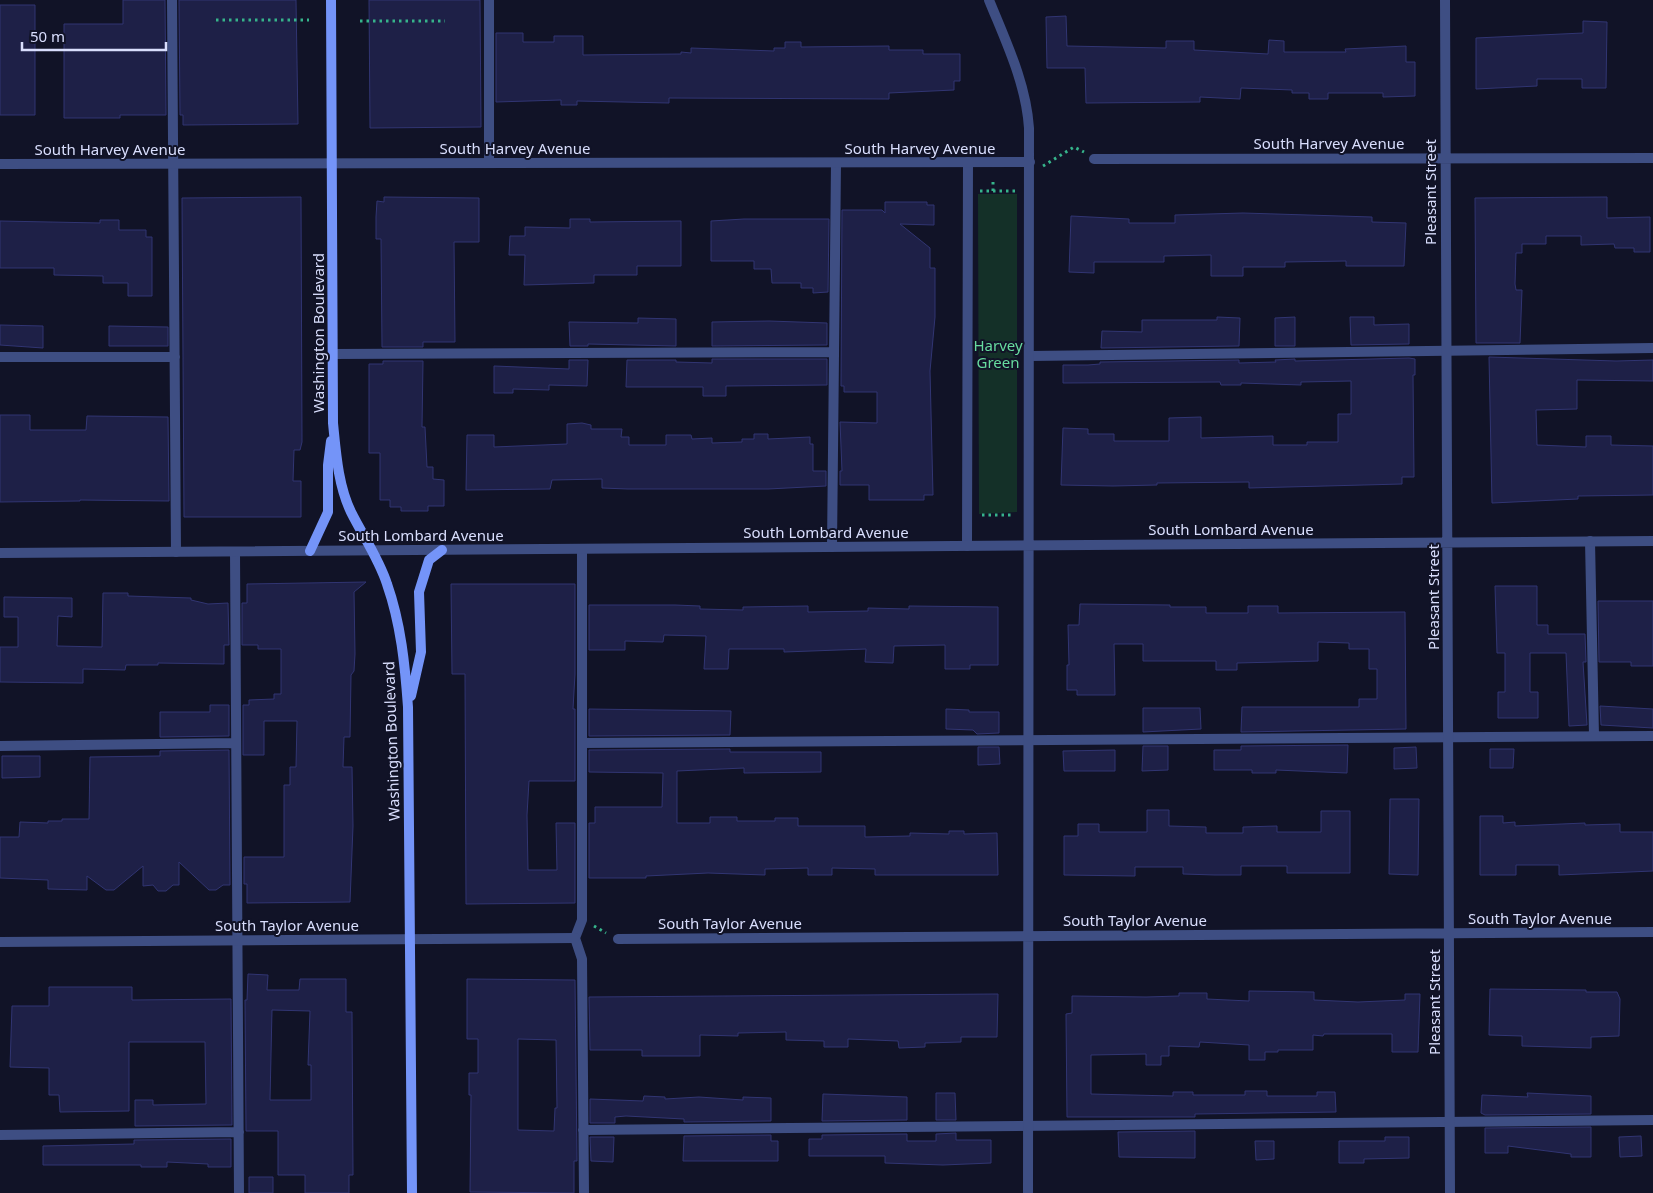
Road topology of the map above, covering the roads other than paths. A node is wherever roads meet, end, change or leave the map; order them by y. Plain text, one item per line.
1 (172, 0) edge
2 (331, 0) edge
3 (489, 0) edge
4 (989, 0) edge
5 (1445, 0) edge
6 (1445, 158) junction
7 (1653, 158) edge
8 (1094, 160) dead end
9 (968, 162) junction
10 (1030, 162) junction
11 (489, 163) junction
12 (836, 163) junction
13 (0, 164) edge
14 (174, 164) junction
15 (332, 164) junction
16 (1653, 348) edge
17 (1446, 350) junction
18 (834, 352) junction
19 (333, 354) junction
20 (1030, 356) junction
21 (0, 357) edge
22 (174, 357) junction
23 (333, 423) junction
24 (1590, 541) junction
25 (1653, 541) edge
26 (1448, 542) junction
27 (966, 546) junction
28 (1029, 546) junction
29 (832, 547) junction
30 (582, 549) junction
31 (371, 550) junction
32 (442, 550) junction
33 (310, 551) junction
34 (176, 552) junction
35 (234, 552) junction
36 (0, 554) edge
37 (408, 707) junction
38 (1594, 736) junction
39 (1653, 736) edge
40 (1448, 737) junction
41 (1029, 740) junction
42 (236, 743) junction
43 (582, 743) junction
44 (0, 746) edge
45 (1653, 932) edge
46 (1448, 934) junction
47 (1028, 936) junction
48 (575, 938) junction
49 (410, 939) junction
50 (618, 939) road end
51 (237, 940) junction
52 (0, 942) edge
53 (1653, 1120) edge
54 (1449, 1122) junction
55 (1028, 1126) junction
56 (583, 1130) junction
57 (239, 1132) junction
58 (0, 1135) edge
59 (239, 1193) edge
60 (412, 1193) edge
61 (584, 1193) edge
62 (1028, 1193) edge
63 (1450, 1193) edge

1 - 14 street
2 - 15 street, Washington Boulevard
3 - 11 street
4 - 10 street
5 - 6 street, Pleasant Street
6 - 7 street, South Harvey Avenue
6 - 8 street, South Harvey Avenue
6 - 17 street, Pleasant Street
9 - 10 street, South Harvey Avenue
9 - 12 street, South Harvey Avenue
9 - 27 street
10 - 20 street
11 - 12 street, South Harvey Avenue
11 - 15 street, South Harvey Avenue
12 - 18 street
13 - 14 street, South Harvey Avenue
14 - 15 street, South Harvey Avenue
14 - 22 street
15 - 19 street, Washington Boulevard
16 - 17 street
17 - 20 street
17 - 26 street, Pleasant Street
18 - 19 street
18 - 29 street
19 - 23 street, Washington Boulevard
20 - 28 street
21 - 22 street
22 - 34 street
23 - 31 street, Washington Boulevard
23 - 33 street
24 - 25 street, South Lombard Avenue
24 - 26 street, South Lombard Avenue
24 - 38 street
26 - 28 street, South Lombard Avenue
26 - 40 street, Pleasant Street
27 - 28 street, South Lombard Avenue
27 - 29 street, South Lombard Avenue
28 - 41 street
29 - 30 street, South Lombard Avenue
30 - 32 street, South Lombard Avenue
30 - 43 street
31 - 32 street, South Lombard Avenue
31 - 33 street, South Lombard Avenue
31 - 37 street, Washington Boulevard
32 - 37 street
33 - 35 street, South Lombard Avenue
34 - 35 street, South Lombard Avenue
34 - 36 street, South Lombard Avenue
35 - 42 street
37 - 49 street, Washington Boulevard
38 - 39 street
38 - 40 street
40 - 41 street
40 - 46 street, Pleasant Street
41 - 43 street
41 - 47 street
42 - 44 street
42 - 51 street
43 - 48 street
45 - 46 street, South Taylor Avenue
46 - 47 street, South Taylor Avenue
46 - 54 street, Pleasant Street
47 - 50 street, South Taylor Avenue
47 - 55 street
48 - 49 street, South Taylor Avenue
48 - 56 street
49 - 51 street, South Taylor Avenue
49 - 60 street, Washington Boulevard
51 - 52 street, South Taylor Avenue
51 - 57 street
53 - 54 street
54 - 55 street
54 - 63 street, Pleasant Street
55 - 56 street
55 - 62 street
56 - 61 street
57 - 58 street
57 - 59 street

